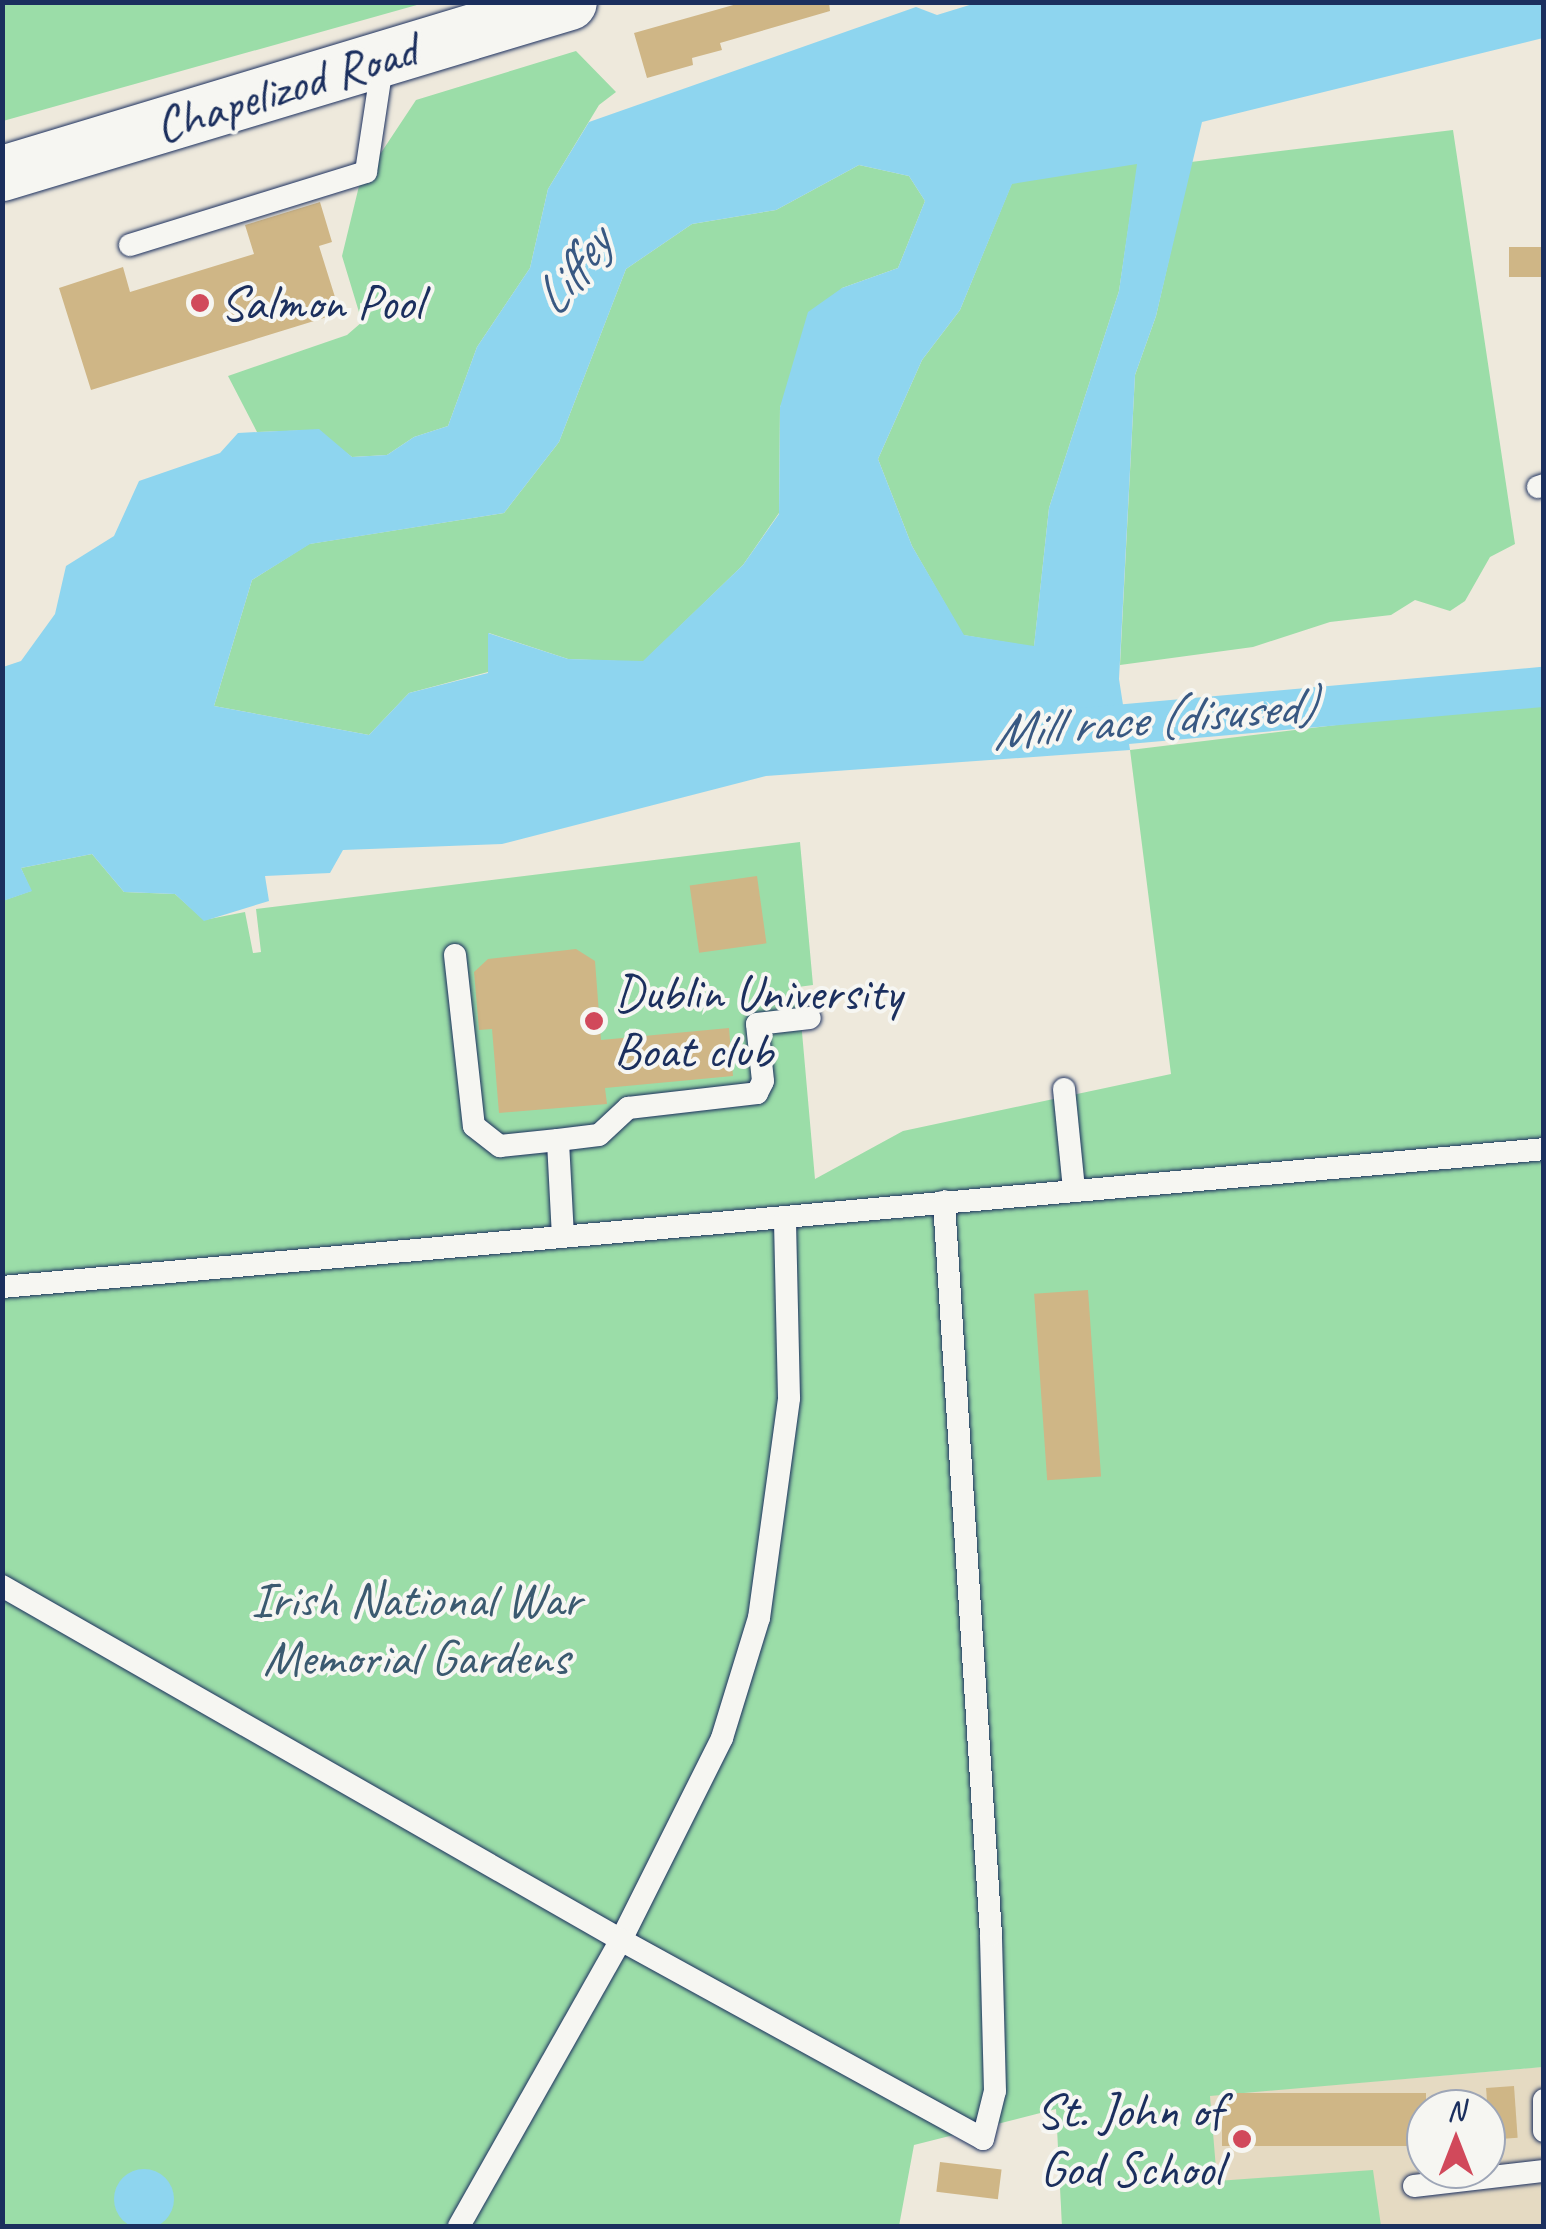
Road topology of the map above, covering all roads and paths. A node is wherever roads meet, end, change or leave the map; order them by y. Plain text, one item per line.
1 (569, 2) edge
2 (383, 59) junction
3 (2, 174) edge
4 (130, 245) dead end
5 (455, 955) dead end
6 (810, 1018) dead end
7 (1064, 1089) dead end
8 (558, 1140) junction
9 (1544, 1149) edge
10 (1074, 1190) junction
11 (944, 1202) junction
12 (785, 1220) junction
13 (562, 1237) junction
14 (2, 1287) edge
15 (2, 1586) edge
16 (621, 1940) junction
17 (1544, 2100) edge
18 (1544, 2130) edge
19 (1544, 2171) edge
20 (1506, 2175) edge
21 (460, 2226) edge

1 - 2 main road, Chapelizod Road
2 - 3 main road, Chapelizod Road
2 - 4 lane
5 - 8 lane
6 - 8 lane
7 - 10 lane
8 - 13 lane
9 - 10 lane
10 - 11 lane
11 - 12 lane
11 - 16 lane
12 - 13 lane
12 - 16 lane
13 - 14 lane
15 - 16 lane
16 - 21 lane
17 - 18 lane
19 - 20 lane

